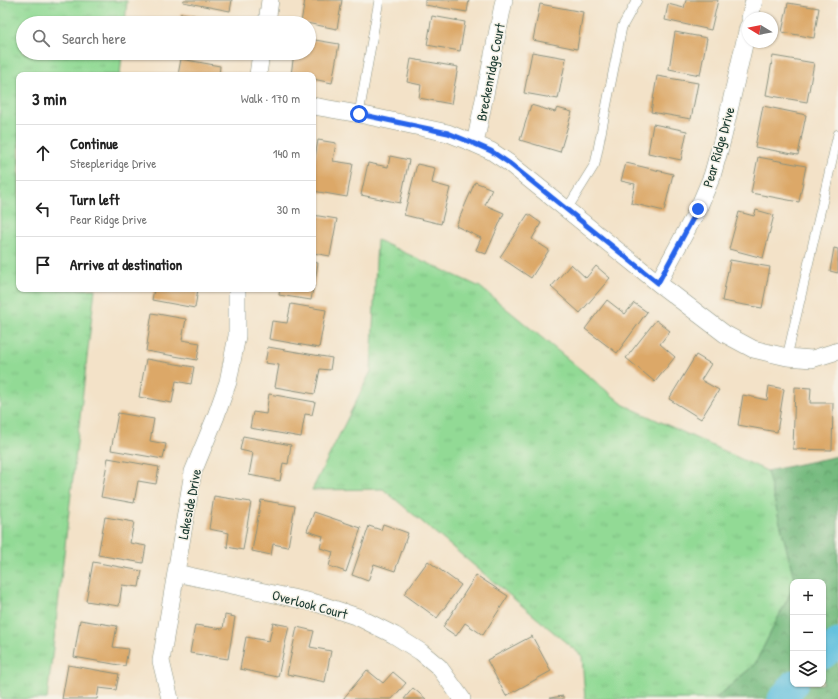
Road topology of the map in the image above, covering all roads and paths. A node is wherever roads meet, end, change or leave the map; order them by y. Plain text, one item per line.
1 (270, 0) edge
2 (379, 0) edge
3 (504, 0) edge
4 (637, 0) edge
5 (754, 0) edge
6 (751, 12) edge
7 (267, 16) edge
8 (743, 48) edge
9 (260, 60) edge
10 (258, 72) edge
11 (316, 107) edge
12 (359, 114) junction
13 (838, 134) edge
14 (475, 144) junction
15 (567, 209) junction
16 (658, 283) junction
17 (237, 292) edge
18 (838, 351) edge
19 (787, 357) junction
20 (176, 573) junction
21 (170, 699) edge
22 (462, 699) edge

1 - 7 street
2 - 12 lane
3 - 14 street, Breckenridge Court
4 - 15 lane
5 - 6 street
8 - 16 street, Pear Ridge Drive
9 - 10 street
11 - 12 street
12 - 14 street
13 - 19 lane
14 - 15 street
15 - 16 street
16 - 19 street
17 - 20 street, Lakeside Drive
18 - 19 street
20 - 21 street, Lakeside Drive
20 - 22 street, Overlook Court

